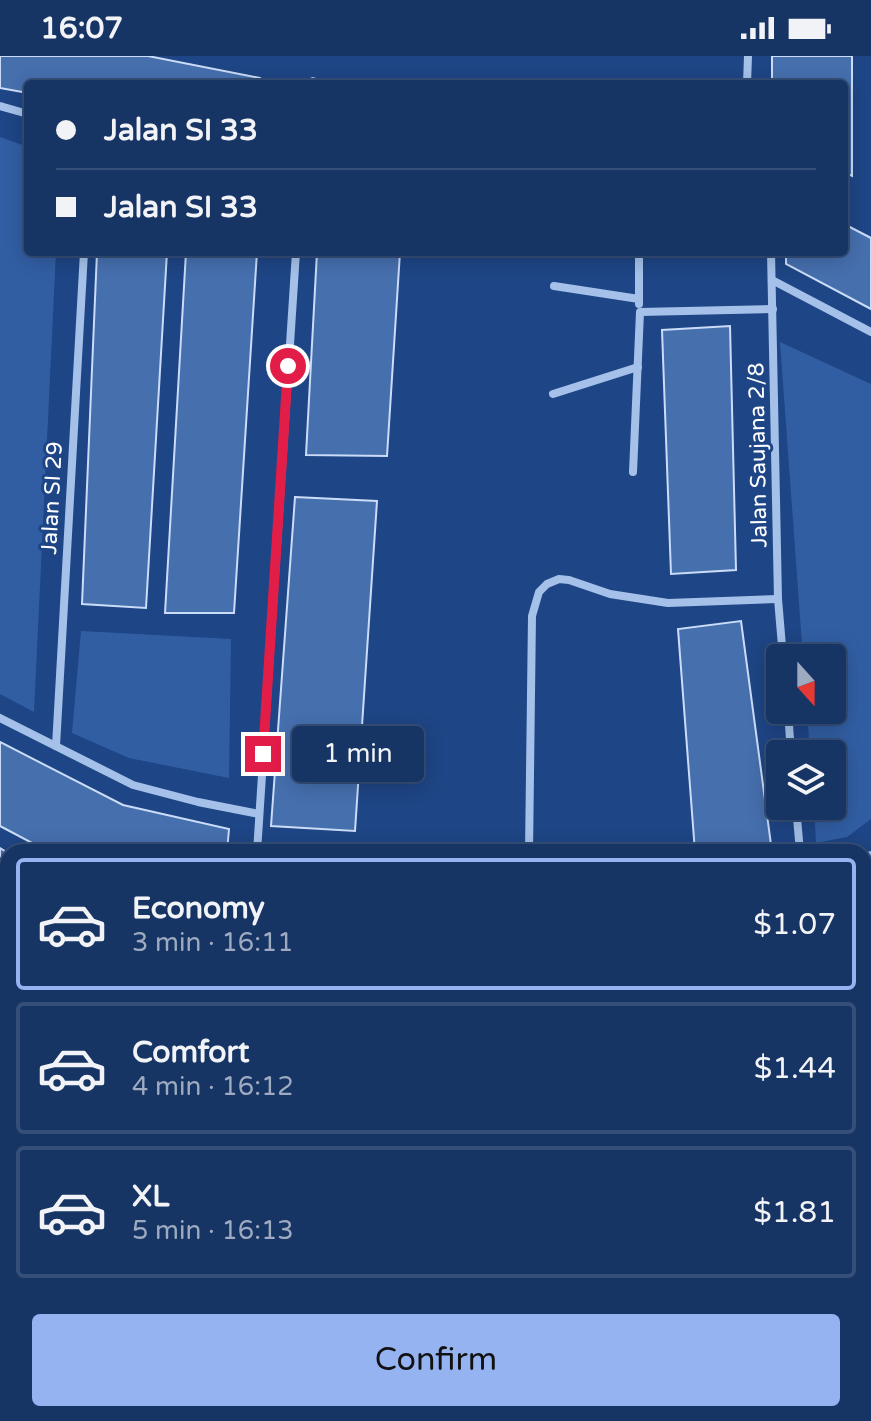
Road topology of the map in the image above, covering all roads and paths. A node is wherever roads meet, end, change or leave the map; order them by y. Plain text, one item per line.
1 (748, 56) edge
2 (747, 80) edge
3 (0, 106) edge
4 (24, 113) edge
5 (84, 256) edge
6 (296, 256) edge
7 (639, 256) edge
8 (771, 256) edge
9 (772, 280) junction
10 (554, 286) dead end
11 (639, 299) junction
12 (773, 309) junction
13 (640, 312) junction
14 (871, 332) edge
15 (638, 367) junction
16 (553, 394) dead end
17 (633, 472) dead end
18 (778, 599) junction
19 (782, 644) edge
20 (0, 718) edge
21 (56, 746) junction
22 (259, 814) junction
23 (797, 820) edge
24 (257, 844) edge
25 (529, 844) edge
26 (799, 844) edge

1 - 2 street
3 - 4 street
5 - 21 street, Jalan SI 29
6 - 22 street
7 - 11 street
8 - 9 street, Jalan Saujana 2/8
9 - 12 street, Jalan Saujana 2/8
9 - 14 street
10 - 11 street
11 - 13 street
12 - 13 street
12 - 18 street, Jalan Saujana 2/8
13 - 15 street
15 - 16 street
15 - 17 street
18 - 19 street, Jalan Saujana 2/8
18 - 25 street
20 - 21 street
21 - 22 street
22 - 24 street
23 - 26 street

